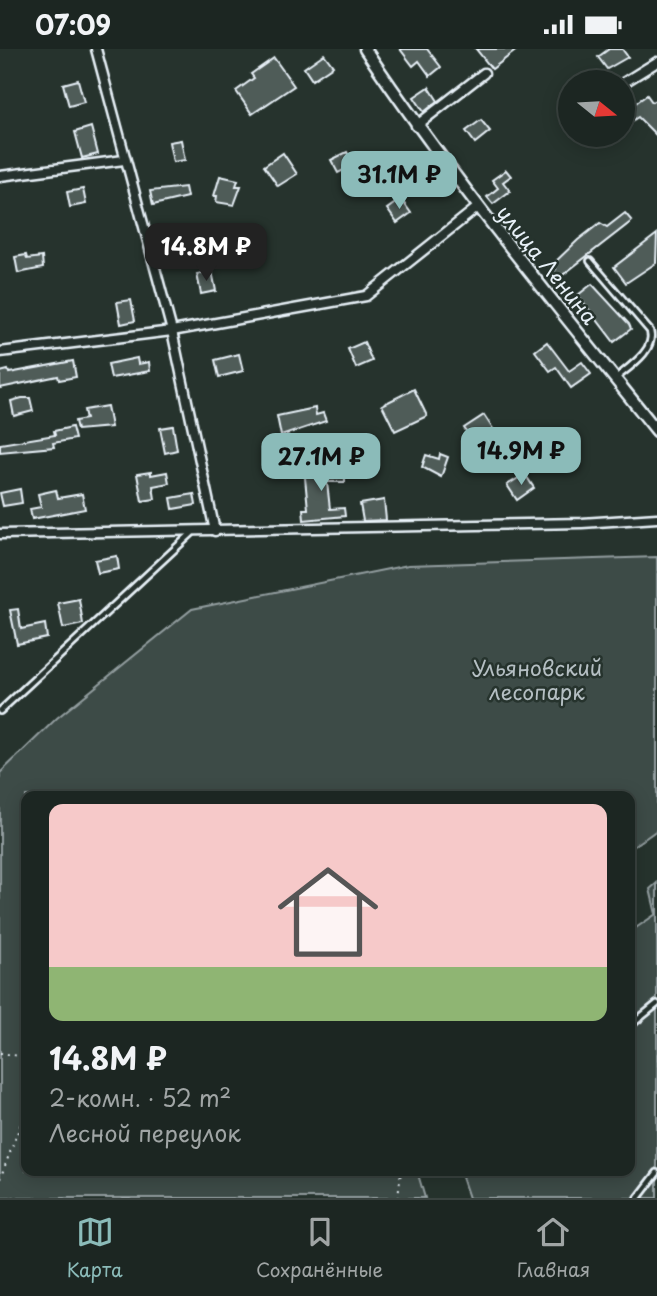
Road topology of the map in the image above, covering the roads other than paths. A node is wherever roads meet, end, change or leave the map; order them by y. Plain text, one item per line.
1 (96, 49) edge
2 (365, 49) edge
3 (657, 62) edge
4 (484, 73) dead end
5 (635, 76) edge
6 (416, 127) junction
7 (124, 160) junction
8 (0, 176) edge
9 (478, 207) junction
10 (590, 261) dead end
11 (172, 331) junction
12 (0, 352) edge
13 (615, 379) junction
14 (655, 425) edge
15 (657, 519) edge
16 (193, 531) junction
17 (215, 531) junction
18 (0, 534) edge
19 (0, 711) edge
20 (657, 1004) edge
21 (635, 1022) edge
22 (657, 1173) edge
23 (638, 1198) edge

1 - 7 street
2 - 6 street, улица Ленина
3 - 5 street
4 - 6 street
6 - 9 street, улица Ленина
7 - 8 street
7 - 11 street
9 - 11 street
9 - 13 street, улица Ленина
10 - 13 lane
11 - 12 street
11 - 17 street
13 - 14 street, улица Ленина
15 - 17 street
16 - 17 street
16 - 18 street
16 - 19 lane
20 - 21 lane
22 - 23 lane

